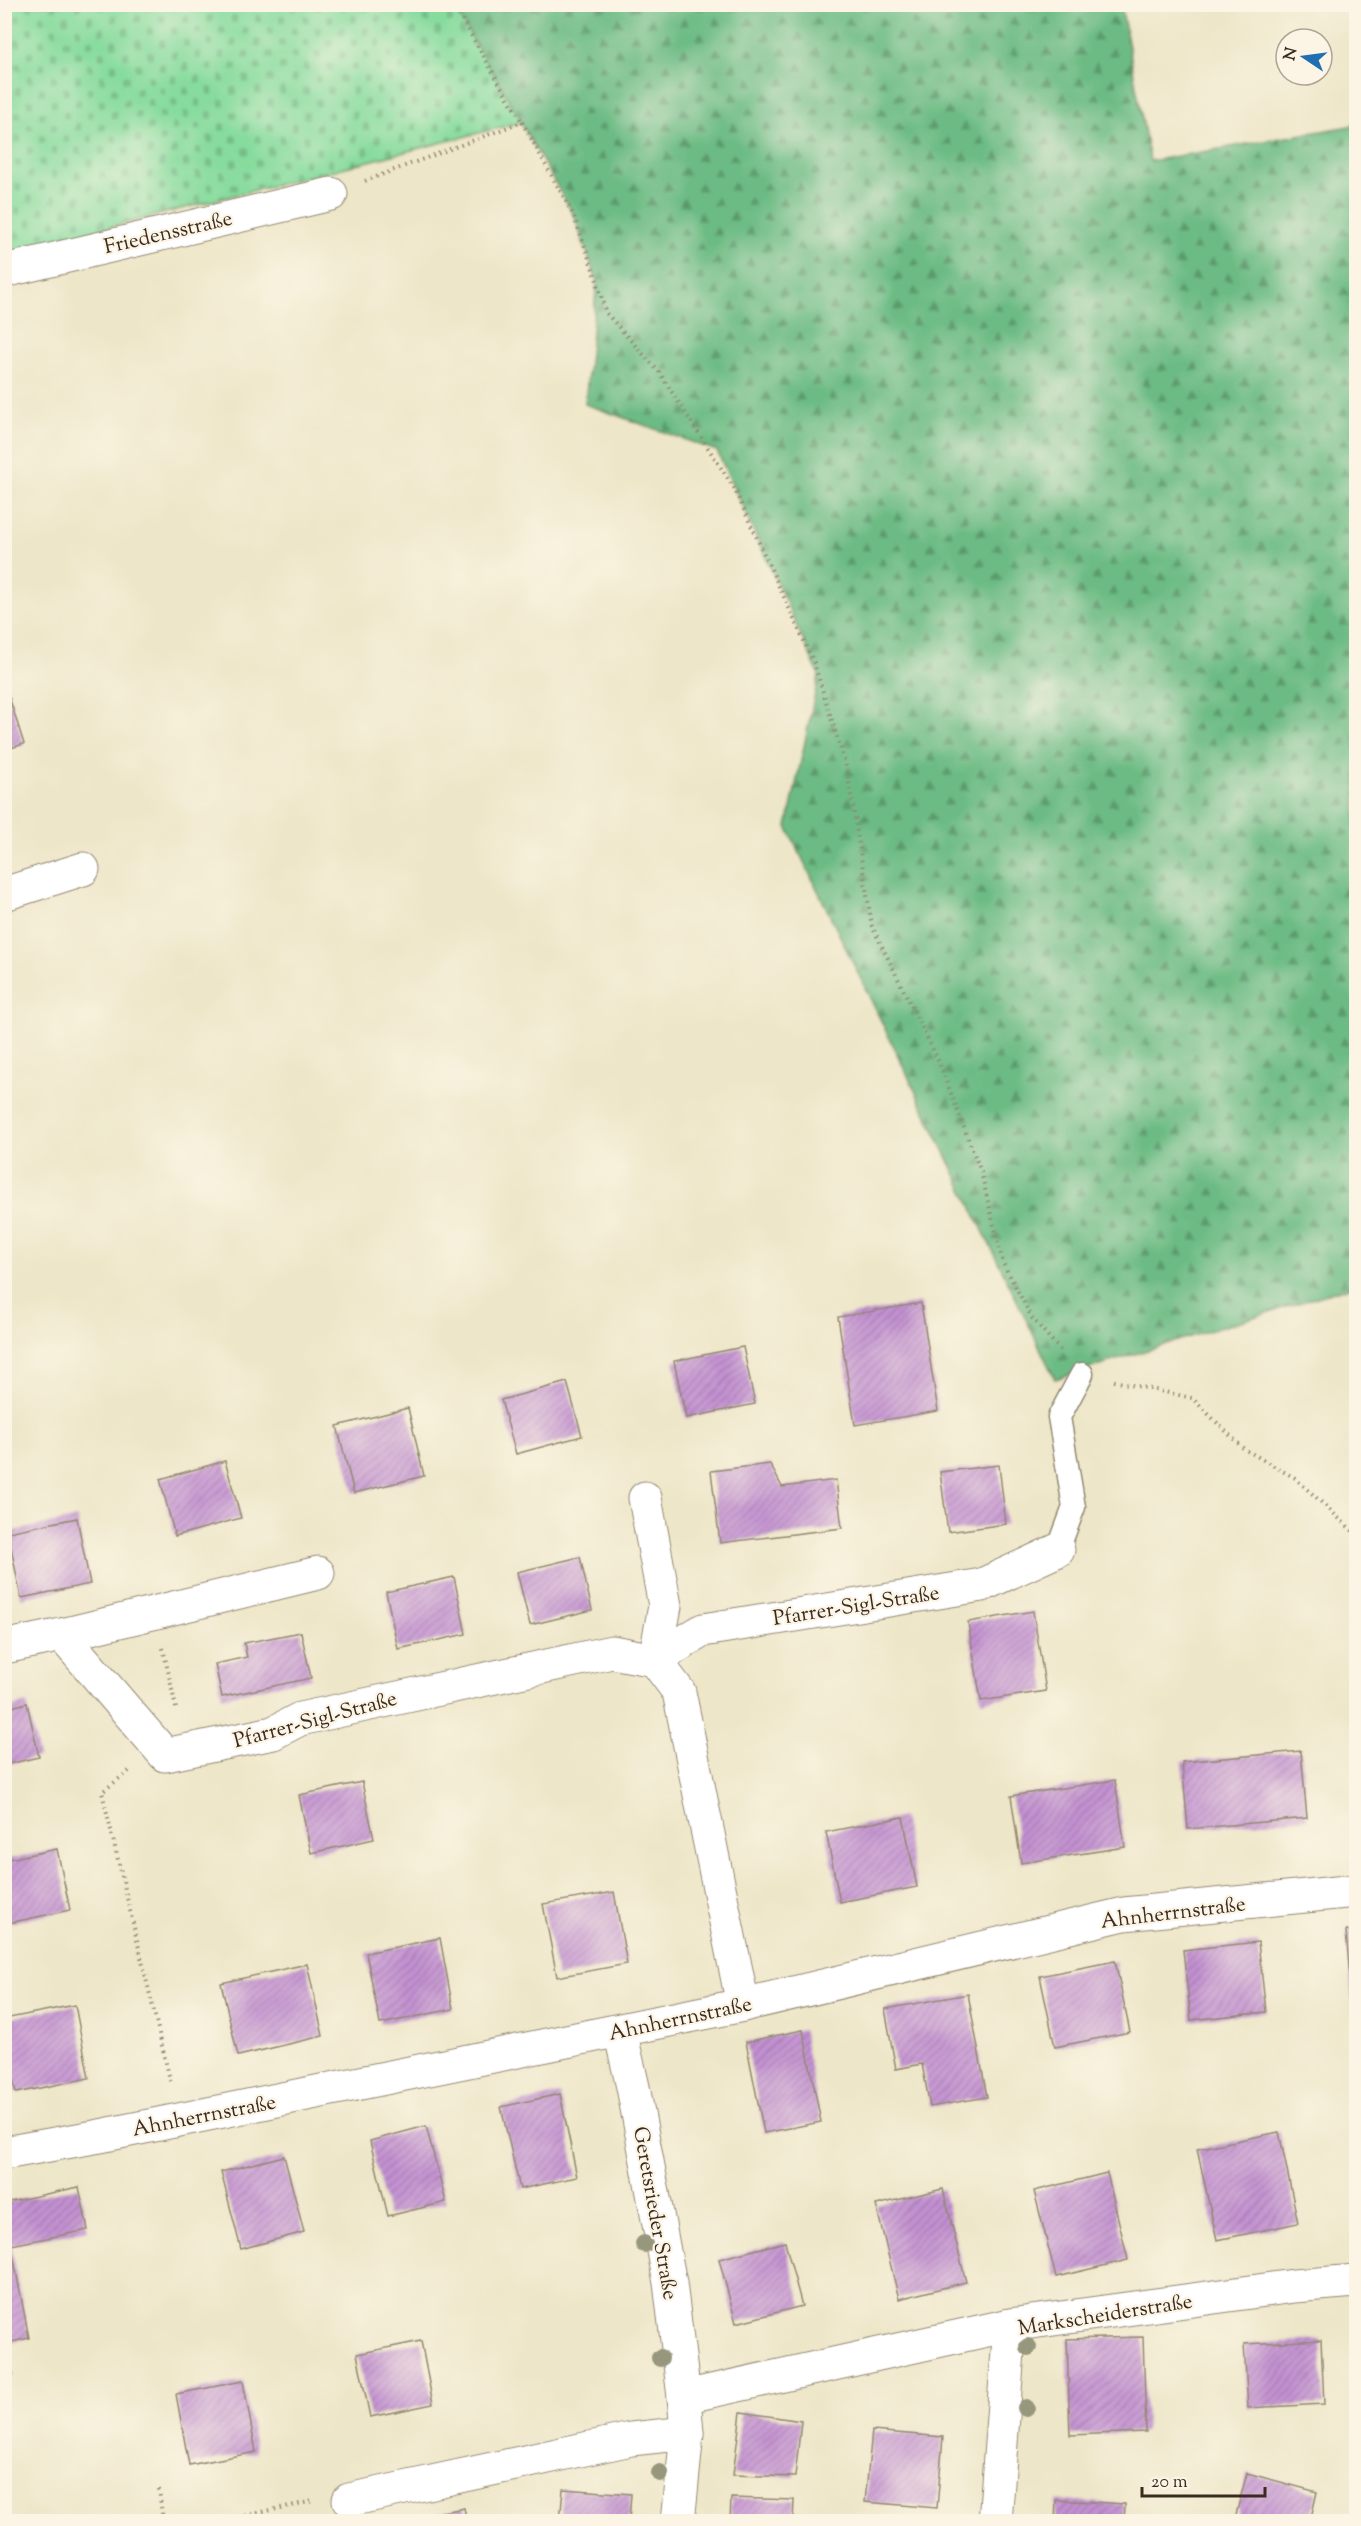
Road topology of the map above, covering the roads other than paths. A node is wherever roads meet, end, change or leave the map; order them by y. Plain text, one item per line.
1 (331, 194) road end
2 (4, 271) edge
3 (83, 869) dead end
4 (4, 894) edge
5 (1082, 1374) road end
6 (645, 1498) dead end
7 (1058, 1550) joint
8 (318, 1573) dead end
9 (62, 1635) junction
10 (4, 1647) edge
11 (655, 1660) junction
12 (1356, 1892) edge
13 (743, 2005) junction
14 (620, 2031) junction
15 (4, 2152) edge
16 (1356, 2281) edge
17 (1010, 2325) junction
18 (684, 2397) junction
19 (687, 2433) junction
20 (349, 2499) road end
21 (678, 2522) edge
22 (995, 2522) edge

1 - 2 street, Friedensstraße
3 - 4 street
5 - 7 lane
6 - 11 street
7 - 11 street, Pfarrer-Sigl-Straße
8 - 9 street
9 - 10 street
9 - 11 street, Pfarrer-Sigl-Straße
11 - 13 street
12 - 13 street, Ahnherrnstraße
13 - 14 street, Ahnherrnstraße
14 - 15 street, Ahnherrnstraße
14 - 18 street, Geretsrieder Straße
16 - 17 street, Markscheiderstraße
17 - 18 street
17 - 22 street, Markscheiderstraße
18 - 19 street, Geretsrieder Straße
19 - 20 street
19 - 21 street, Geretsrieder Straße

